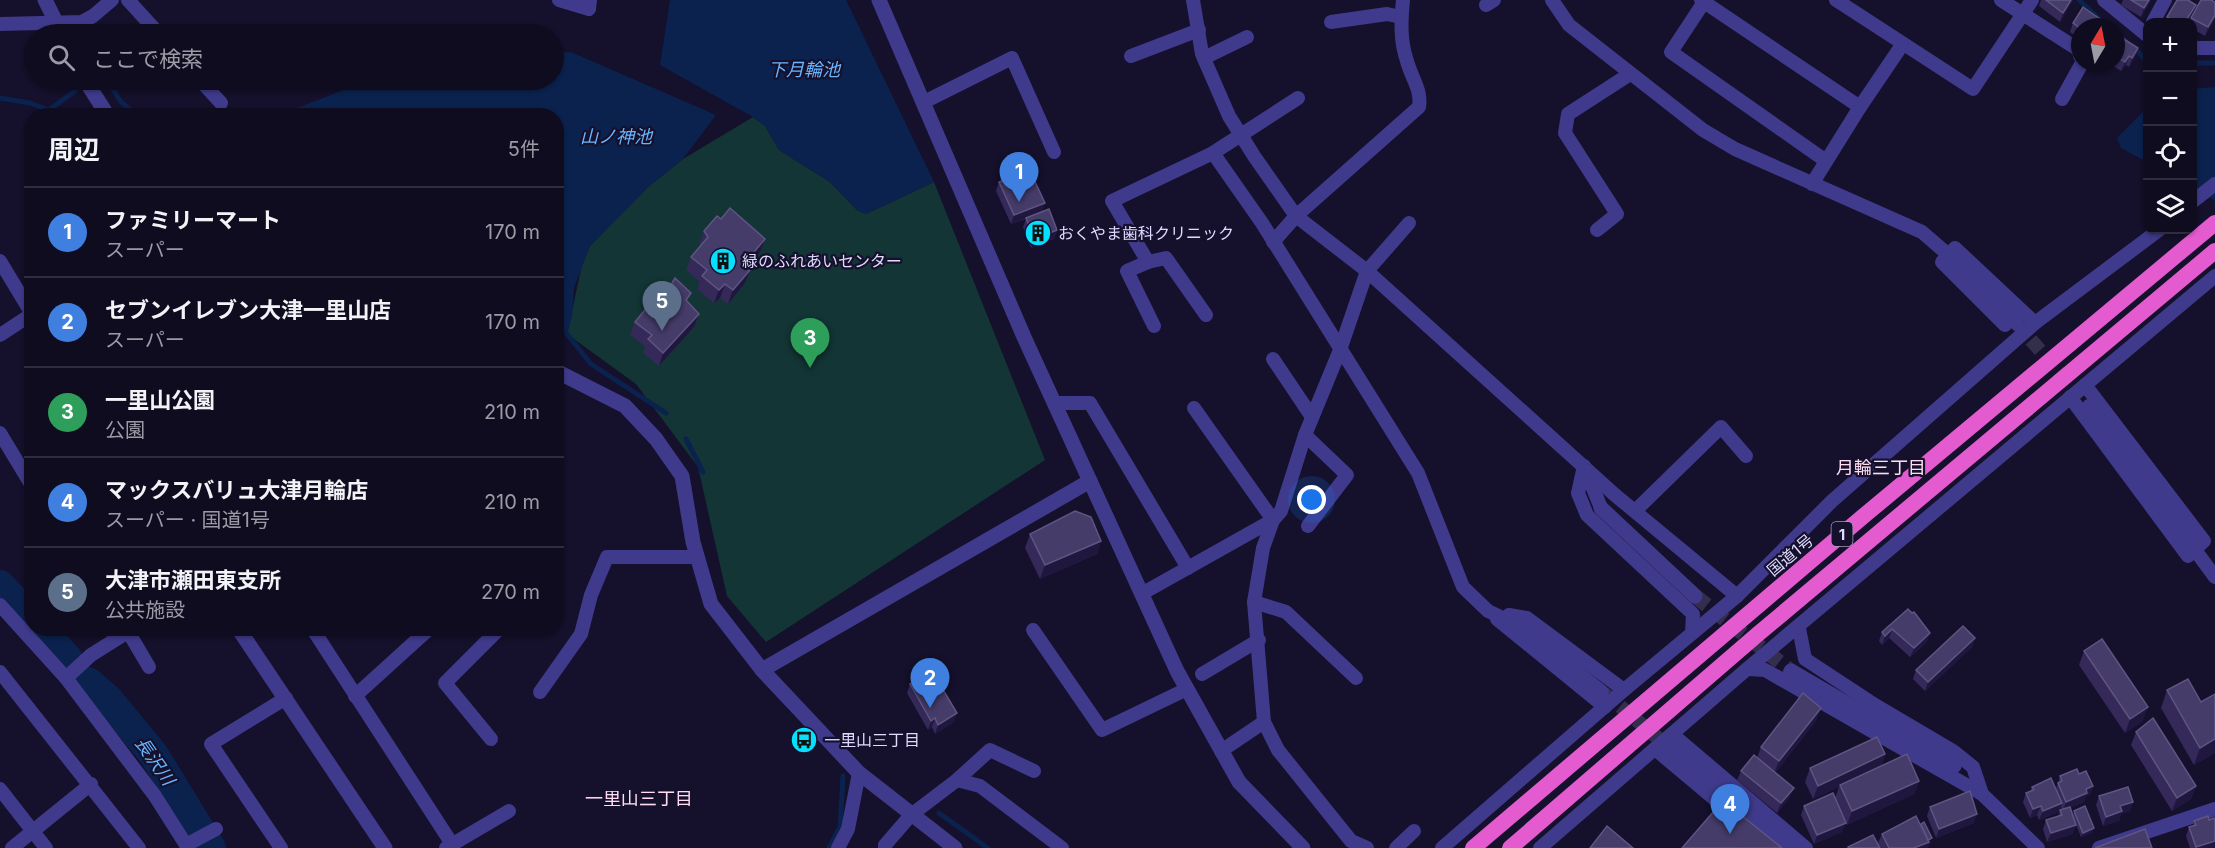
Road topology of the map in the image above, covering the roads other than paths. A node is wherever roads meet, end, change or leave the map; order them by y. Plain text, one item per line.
1 (45, 0) edge
2 (112, 0) edge
3 (128, 0) edge
4 (559, 0) edge
5 (590, 0) edge
6 (879, 0) edge
7 (1193, 0) edge
8 (1391, 0) edge
9 (1403, 0) edge
10 (1552, 0) edge
11 (1836, 0) edge
12 (2001, 0) edge
13 (2032, 0) edge
14 (2103, 0) edge
15 (2165, 0) edge
16 (1703, 1) edge
17 (1387, 14) junction
18 (2023, 14) junction
19 (1401, 17) junction
20 (2154, 18) edge
21 (1331, 22) dead end
22 (0, 24) edge
23 (57, 24) edge
24 (74, 24) edge
25 (150, 24) edge
26 (24, 26) edge
27 (1199, 30) junction
28 (2143, 31) edge
29 (1247, 37) dead end
30 (1902, 45) junction
31 (2071, 45) edge
32 (2197, 48) edge
33 (2215, 48) edge
34 (1131, 56) dead end
35 (1204, 58) junction
36 (2077, 72) edge
37 (1630, 74) junction
38 (91, 90) edge
39 (209, 90) edge
40 (1298, 98) dead end
41 (2062, 99) dead end
42 (924, 102) junction
43 (221, 103) dead end
44 (1860, 107) junction
45 (103, 108) edge
46 (1241, 135) junction
47 (1054, 152) dead end
48 (1213, 153) junction
49 (1826, 160) junction
50 (1812, 184) junction
51 (2215, 184) edge
52 (2197, 199) edge
53 (1296, 216) junction
54 (1409, 223) dead end
55 (2215, 223) edge
56 (1597, 230) dead end
57 (2153, 234) edge
58 (1274, 242) junction
59 (2215, 251) edge
60 (1948, 254) junction
61 (0, 261) edge
62 (1148, 262) junction
63 (1367, 271) junction
64 (2215, 276) edge
65 (24, 301) edge
66 (1206, 315) dead end
67 (24, 319) edge
68 (2034, 323) junction
69 (1154, 326) dead end
70 (2017, 331) junction
71 (0, 334) edge
72 (1340, 350) junction
73 (1273, 359) dead end
74 (564, 375) edge
75 (2085, 385) junction
76 (2070, 397) junction
77 (1054, 403) junction
78 (2090, 406) tunnel mouth
79 (1194, 408) dead end
80 (1312, 417) junction
81 (0, 434) edge
82 (1305, 435) junction
83 (1746, 456) dead end
84 (1584, 466) junction
85 (24, 473) edge
86 (1090, 481) junction
87 (1601, 508) joint
88 (1635, 511) junction
89 (1273, 520) junction
90 (1308, 526) dead end
91 (2195, 550) junction
92 (697, 557) junction
93 (1188, 568) junction
94 (2215, 577) edge
95 (1143, 593) junction
96 (1695, 596) tunnel mouth
97 (1737, 596) junction
98 (1254, 602) junction
99 (0, 605) edge
100 (1488, 611) junction
101 (1799, 628) junction
102 (1032, 630) dead end
103 (24, 632) edge
104 (1692, 633) junction
105 (28, 636) edge
106 (121, 636) edge
107 (133, 636) edge
108 (243, 636) edge
109 (317, 636) edge
110 (420, 636) edge
111 (492, 636) edge
112 (1258, 640) junction
113 (149, 667) dead end
114 (1747, 669) junction
115 (762, 670) junction
116 (1791, 671) tunnel mouth
117 (0, 672) edge
118 (1202, 674) dead end
119 (66, 678) junction
120 (1356, 678) dead end
121 (1187, 689) junction
122 (1624, 690) junction
123 (540, 692) dead end
124 (1602, 692) tunnel mouth
125 (355, 696) junction
126 (286, 698) junction
127 (1605, 707) junction
128 (1264, 722) junction
129 (1672, 734) junction
130 (491, 739) dead end
131 (1655, 749) junction
132 (1671, 749) tunnel mouth
133 (1221, 751) junction
134 (1954, 766) joint
135 (1034, 771) dead end
136 (859, 773) junction
137 (957, 780) junction
138 (91, 784) junction
139 (0, 789) edge
140 (1982, 794) junction
141 (2215, 809) edge
142 (509, 811) dead end
143 (911, 815) junction
144 (215, 829) dead end
145 (33, 831) junction
146 (1414, 831) dead end
147 (187, 846) edge
148 (449, 846) edge
149 (12, 848) edge
150 (46, 848) edge
151 (139, 848) edge
152 (281, 848) edge
153 (385, 848) edge
154 (838, 848) edge
155 (885, 848) edge
156 (955, 848) edge
157 (1062, 848) edge
158 (1302, 848) edge
159 (1367, 848) edge
160 (1396, 848) edge
161 (1442, 848) edge
162 (1473, 848) edge
163 (1510, 848) edge
164 (1540, 848) edge
165 (1773, 848) edge
166 (1789, 848) edge
167 (1806, 848) edge
168 (2038, 848) edge
169 (2099, 848) edge

1 - 23 street
2 - 24 street
3 - 25 street
4 - 5 street
6 - 42 street
7 - 27 street
8 - 17 street
9 - 19 street
10 - 37 street
11 - 30 street
12 - 18 street
13 - 18 street
14 - 28 street
15 - 20 street
16 - 44 street
16 - 49 street
17 - 19 street
17 - 21 street
18 - 30 street
18 - 31 street
19 - 53 street
22 - 26 street
27 - 34 street
27 - 35 street
29 - 35 street
30 - 44 street
32 - 33 street
35 - 46 street
36 - 41 street
37 - 50 street
37 - 56 street
38 - 45 street
39 - 43 street
40 - 46 street
42 - 47 street
42 - 77 street
44 - 49 street
46 - 48 street
46 - 53 street
48 - 58 street
48 - 62 street
49 - 50 street
50 - 60 street
51 - 52 street
53 - 58 street
53 - 63 street
54 - 63 street
55 - 162 highway, 国道1号 / 1, bridge
57 - 68 street
58 - 72 street
59 - 163 highway, 1, bridge
60 - 68 street
60 - 70 street
61 - 65 street
62 - 66 street
62 - 69 street
63 - 72 street
63 - 84 street
64 - 75 street
67 - 71 street
68 - 70 street
70 - 97 street
72 - 80 street
72 - 100 street
73 - 80 street
74 - 92 street
75 - 76 street
75 - 91 street
76 - 91 street
76 - 101 street
77 - 86 street
77 - 93 street
78 - 91 street
79 - 89 street
80 - 82 street
81 - 85 street
82 - 89 street
82 - 90 street
83 - 88 street
84 - 87 street
84 - 88 street
84 - 104 street
86 - 95 street
86 - 115 street
87 - 96 street
88 - 97 street
89 - 93 street
89 - 98 street
91 - 94 street
92 - 115 street
92 - 123 street
93 - 95 street
95 - 121 street
97 - 104 street
98 - 112 street
98 - 120 street
99 - 103 street
100 - 122 street
100 - 124 street
100 - 127 street
101 - 114 street
101 - 140 street
102 - 121 street
104 - 122 street
105 - 119 street
106 - 119 street
107 - 113 street
108 - 126 street
109 - 125 street
110 - 125 street
111 - 130 street
112 - 118 street
112 - 128 street
114 - 129 street
114 - 140 street
115 - 136 street
116 - 134 street
117 - 138 street
119 - 147 street
121 - 133 street
122 - 127 street
125 - 148 street
126 - 152 street
126 - 153 street
127 - 161 street
128 - 133 street
128 - 159 street
129 - 131 street
129 - 167 street
131 - 164 street
131 - 165 street
132 - 166 street
133 - 158 street
134 - 140 street
135 - 137 street
136 - 143 street
136 - 154 street
137 - 143 street
137 - 157 street
138 - 145 street
138 - 151 street
139 - 145 street
140 - 168 street
141 - 169 street
142 - 148 street
143 - 155 street
143 - 156 street
144 - 147 street
145 - 149 street
145 - 150 street
146 - 160 street

